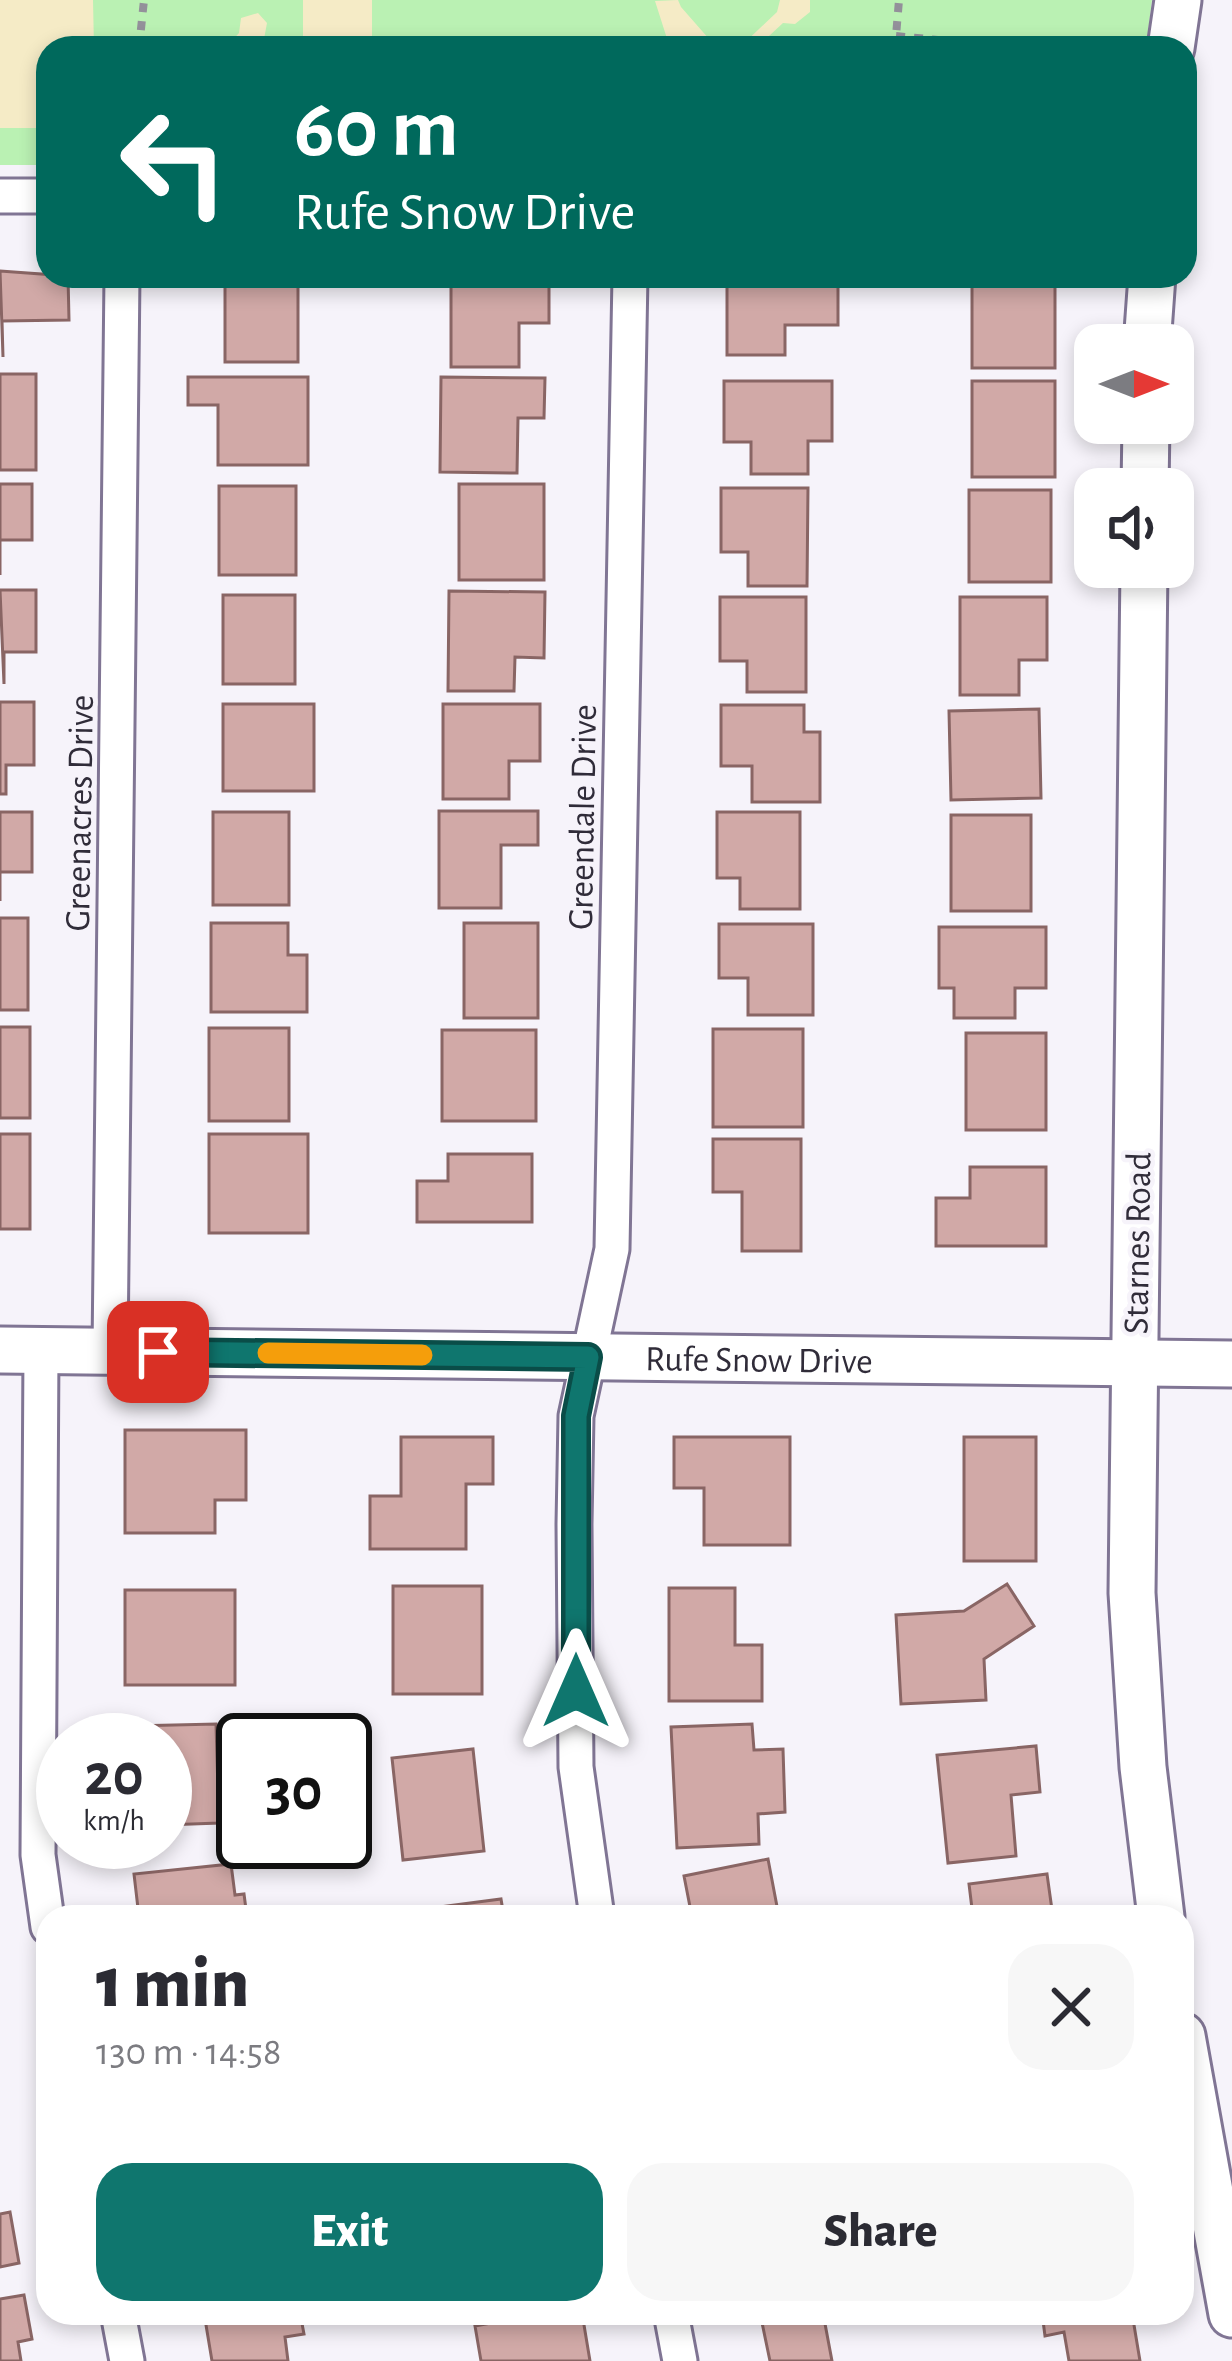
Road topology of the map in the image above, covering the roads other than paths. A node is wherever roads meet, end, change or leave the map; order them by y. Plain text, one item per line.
1 (1178, 0) edge
2 (1173, 36) edge
3 (0, 196) edge
4 (36, 196) edge
5 (122, 288) edge
6 (630, 288) edge
7 (1151, 288) edge
8 (1149, 324) edge
9 (1144, 588) edge
10 (20, 1350) edge
11 (110, 1351) junction
12 (588, 1357) junction
13 (1134, 1364) junction
14 (1232, 1364) edge
15 (45, 1905) edge
16 (595, 1905) edge
17 (1160, 1905) edge
18 (1194, 2103) edge
19 (1232, 2314) edge
20 (120, 2325) edge
21 (673, 2325) edge
22 (127, 2361) edge
23 (680, 2361) edge

1 - 2 main road
3 - 4 street
5 - 11 street, Greenacres Drive
6 - 12 street, Greendale Drive
7 - 8 main road
9 - 13 main road, Starnes Road
10 - 11 main road, Rufe Snow Drive
10 - 15 street
11 - 12 main road, Rufe Snow Drive
12 - 13 main road, Rufe Snow Drive
12 - 16 street, Greendale Drive
13 - 14 main road, Rufe Snow Drive
13 - 17 main road, Starnes Road
18 - 19 main road
20 - 22 street
21 - 23 street

